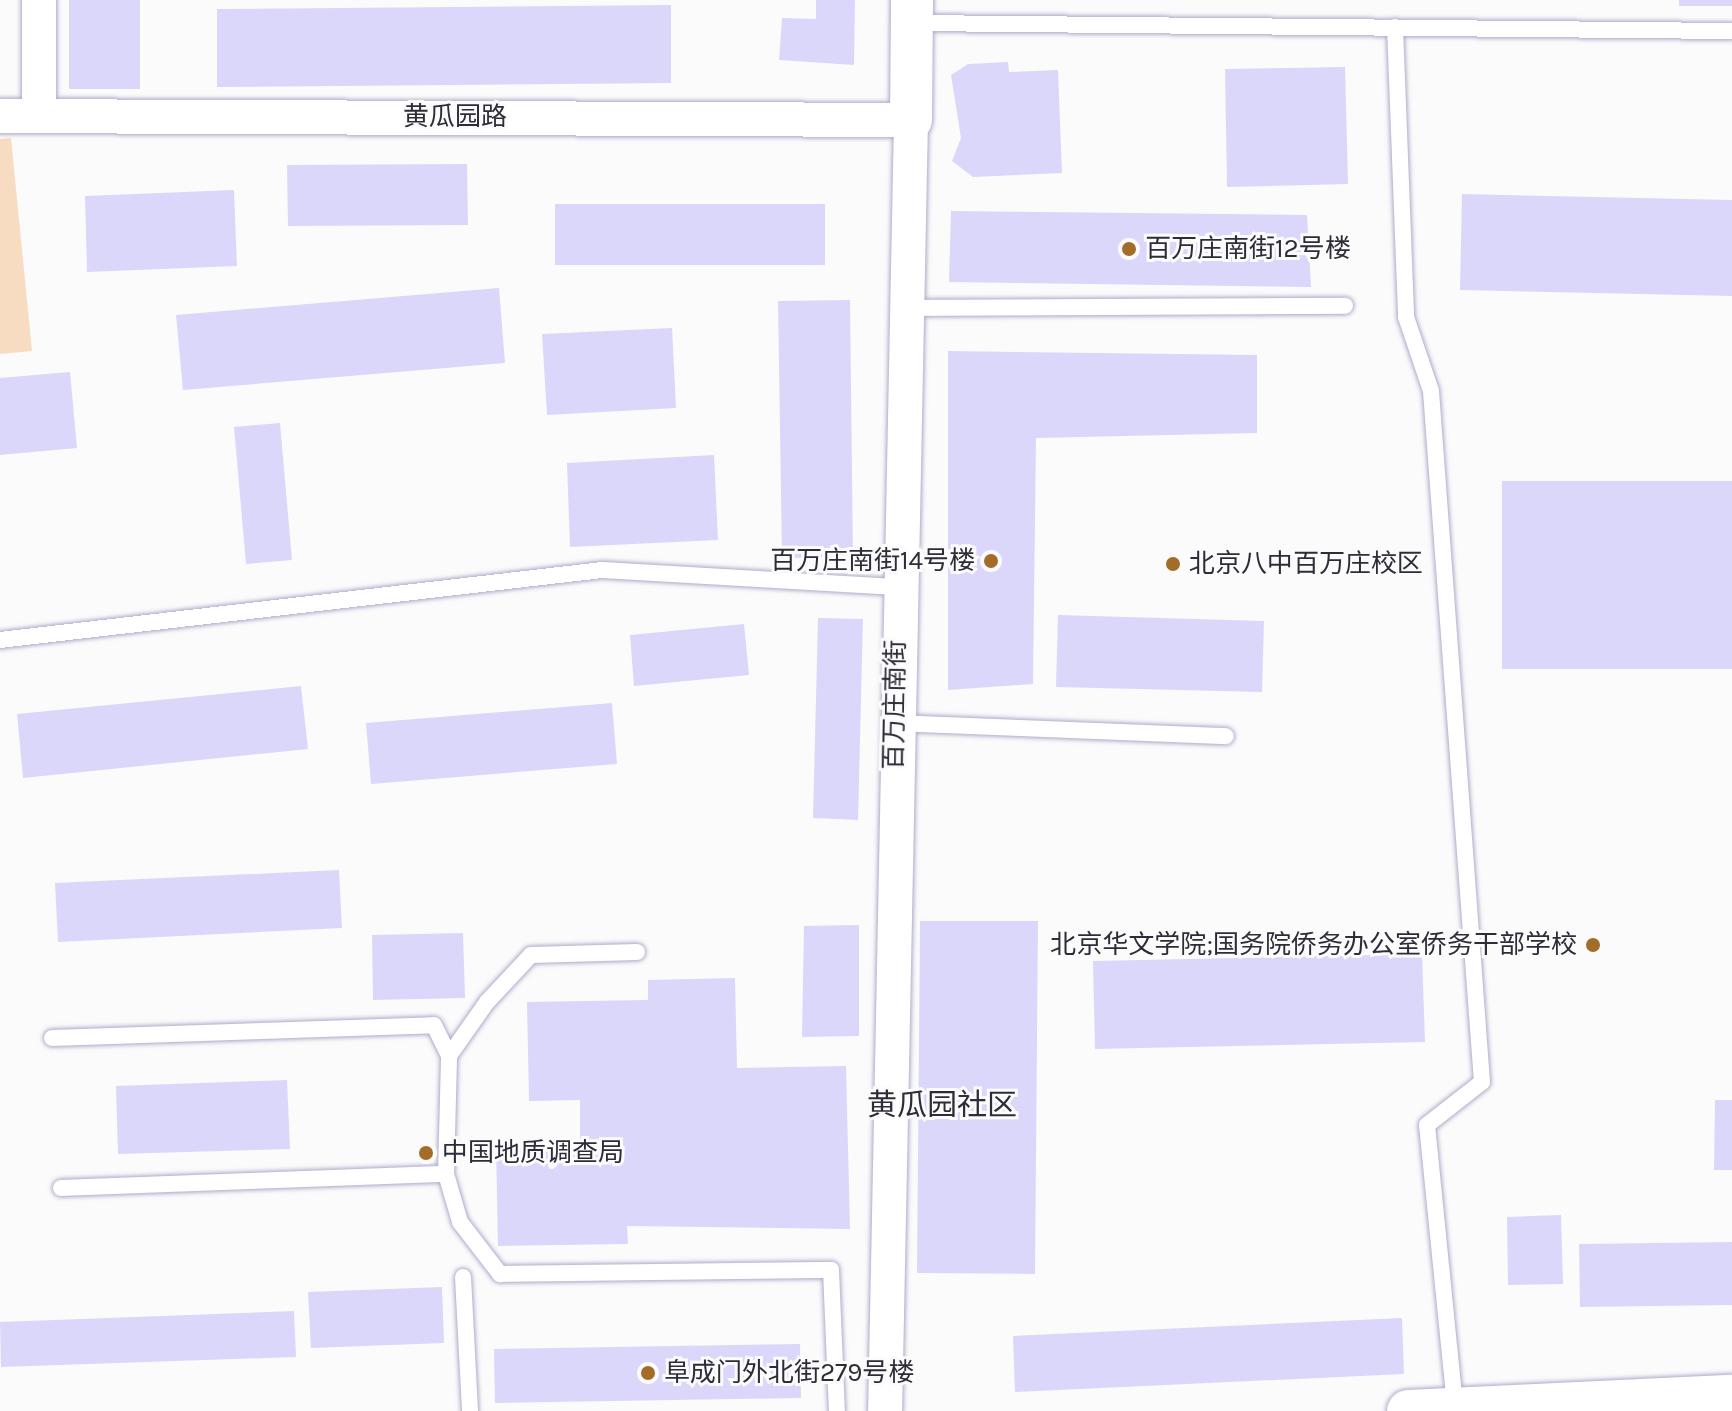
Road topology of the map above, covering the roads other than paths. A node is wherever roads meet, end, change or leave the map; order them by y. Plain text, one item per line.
1 (39, 0) edge
2 (912, 11) edge
3 (1395, 27) junction
4 (1732, 31) edge
5 (0, 116) edge
6 (39, 116) junction
7 (911, 120) junction
8 (1345, 306) dead end
9 (905, 308) junction
10 (897, 587) junction
11 (0, 640) edge
12 (895, 723) junction
13 (1226, 736) dead end
14 (637, 952) dead end
15 (52, 1038) dead end
16 (449, 1056) junction
17 (446, 1174) junction
18 (61, 1188) dead end
19 (463, 1277) dead end
20 (1732, 1396) edge
21 (1456, 1409) edge
22 (470, 1411) edge
23 (837, 1411) edge
24 (885, 1411) edge
25 (1408, 1411) edge

1 - 6 street
2 - 3 lane
2 - 7 street, 百万庄南街
3 - 4 lane
3 - 21 lane
5 - 6 street, 黄瓜园路
6 - 7 street, 黄瓜园路
7 - 9 street, 百万庄南街
8 - 9 lane
9 - 10 street, 百万庄南街
10 - 11 lane
10 - 12 street, 百万庄南街
12 - 13 lane
12 - 24 street, 百万庄南街
14 - 16 lane
15 - 16 lane
16 - 17 lane
17 - 18 lane
17 - 23 lane
19 - 22 lane
20 - 21 street
21 - 25 street

